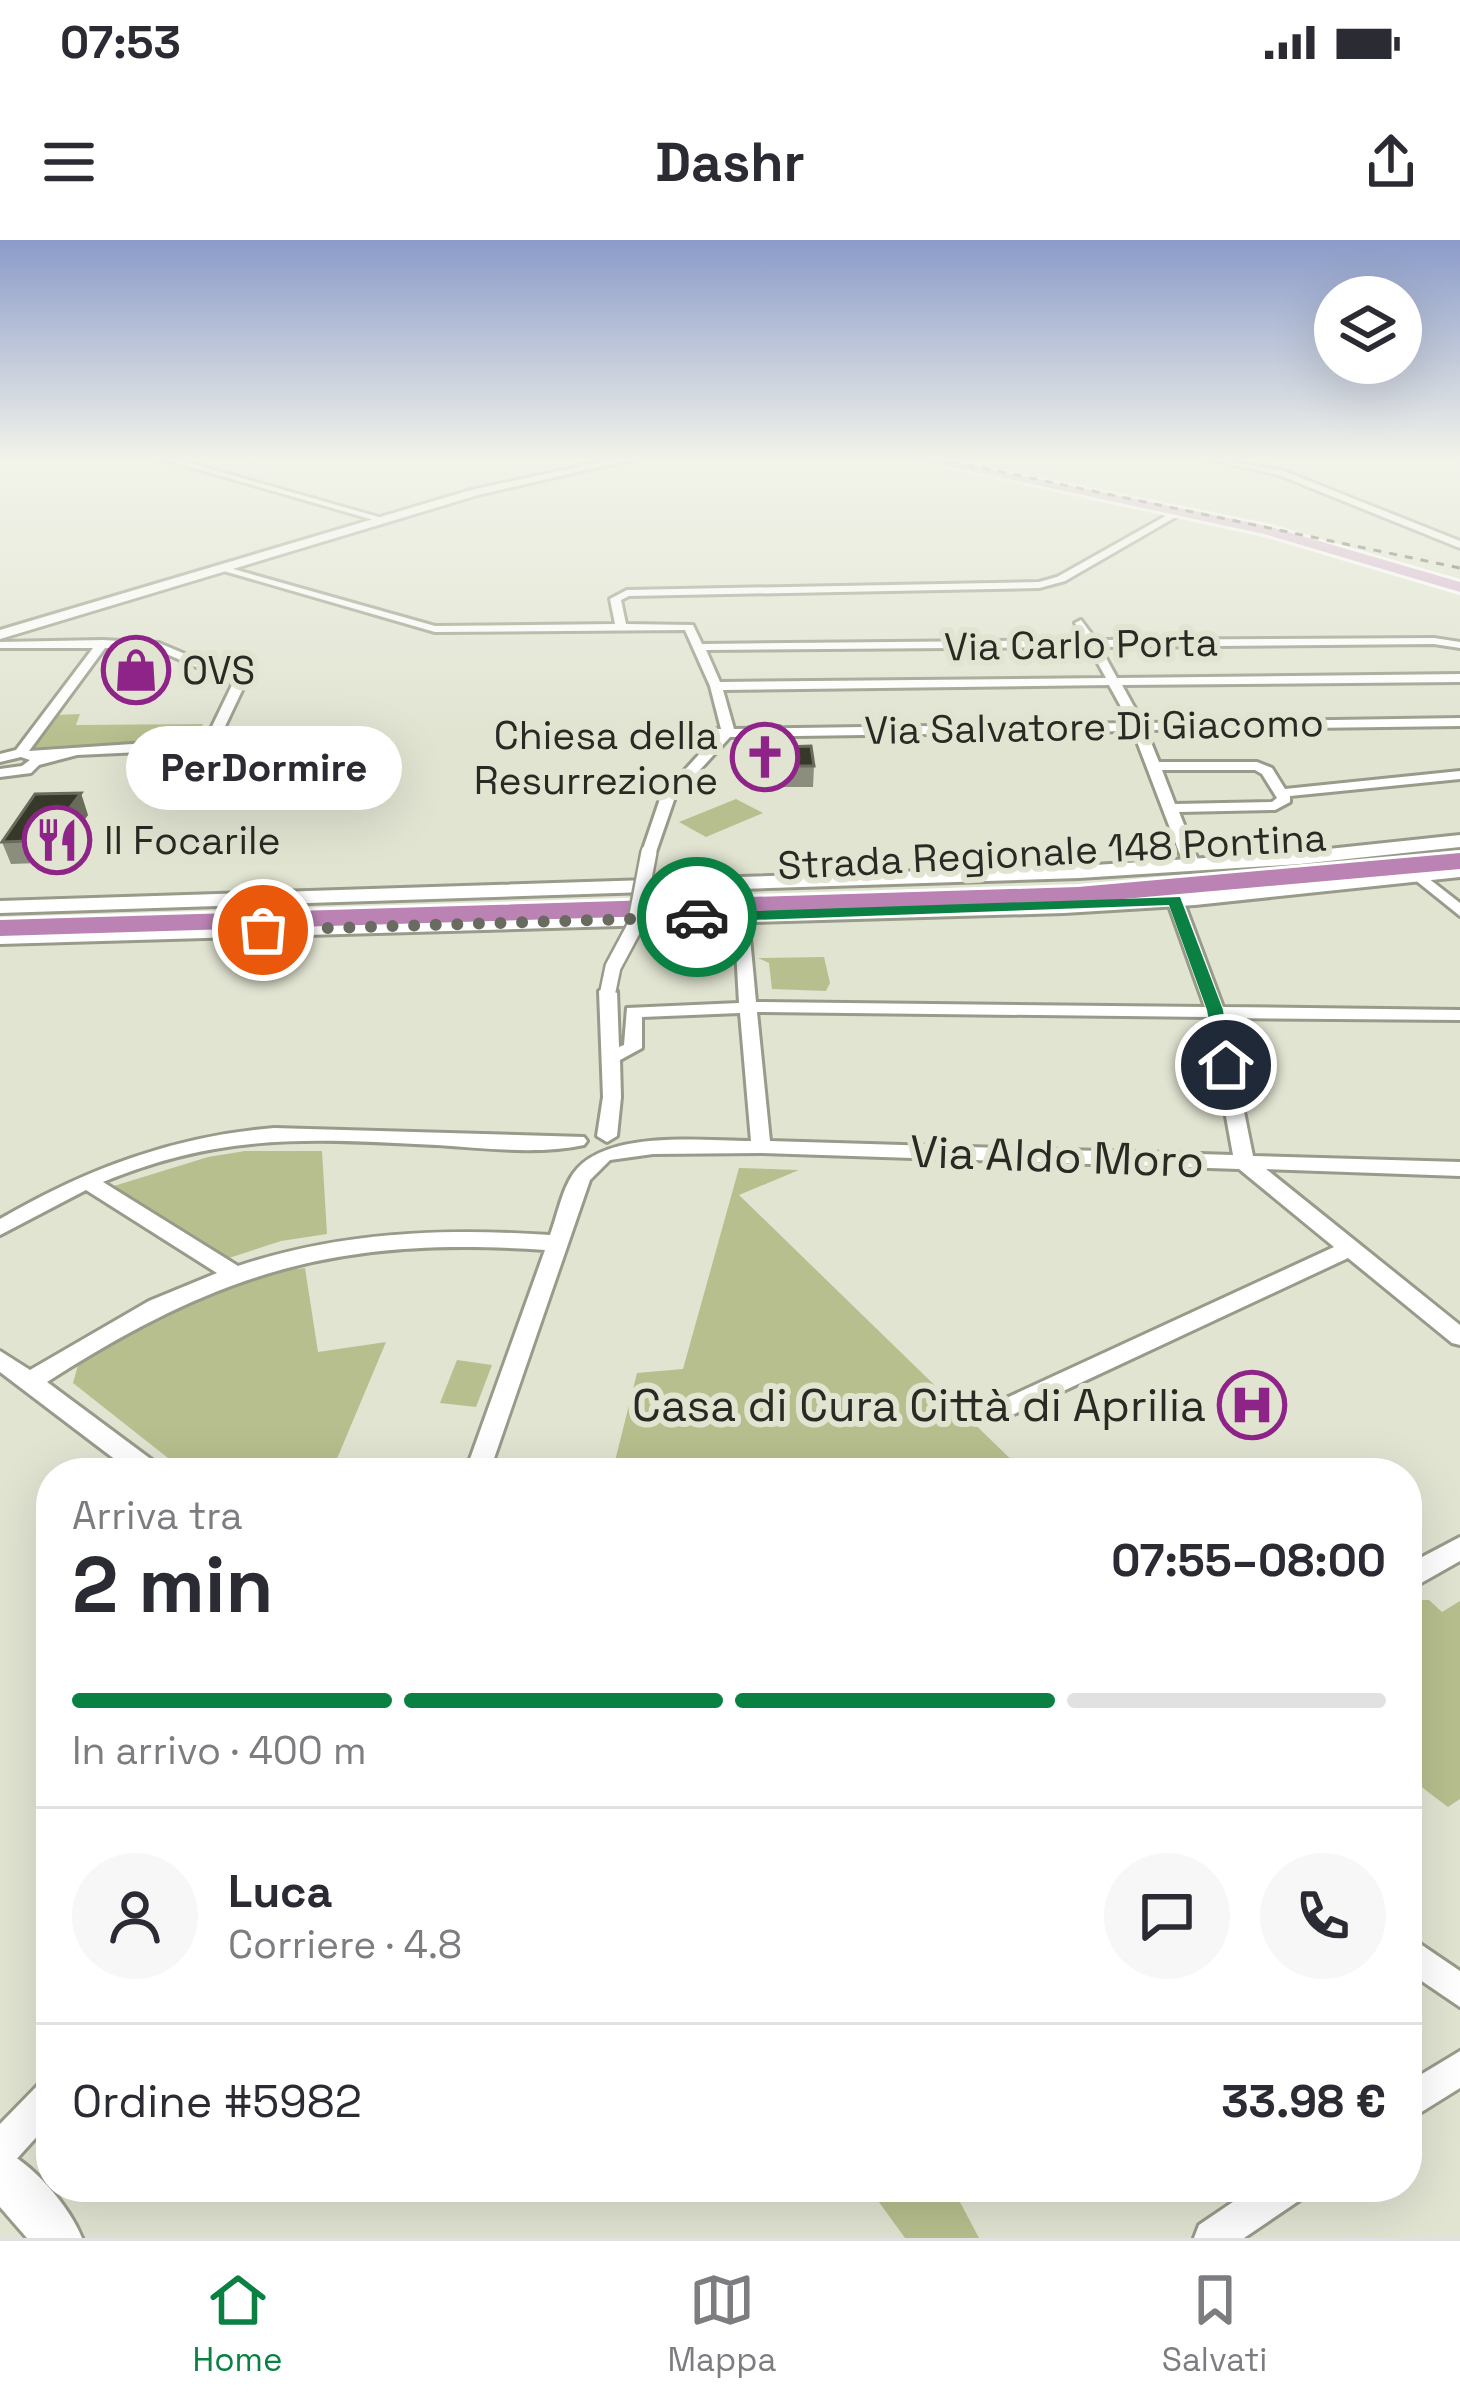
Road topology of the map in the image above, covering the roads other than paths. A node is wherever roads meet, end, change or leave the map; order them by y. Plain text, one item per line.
1 (279, 551) edge
2 (1106, 551) edge
3 (1342, 551) edge
4 (222, 568) junction
5 (1460, 586) edge
6 (1081, 623) dead end
7 (621, 627) junction
8 (0, 635) edge
9 (103, 643) junction
10 (1093, 644) junction
11 (0, 645) edge
12 (1460, 645) edge
13 (702, 647) junction
14 (1460, 678) edge
15 (1114, 682) junction
16 (716, 686) junction
17 (1460, 722) edge
18 (1138, 726) junction
19 (728, 730) junction
20 (650, 734) dead end
21 (21, 753) junction
22 (0, 758) edge
23 (39, 759) junction
24 (1154, 766) junction
25 (5, 773) edge
26 (1460, 775) edge
27 (0, 787) edge
28 (1283, 798) junction
29 (1170, 808) junction
30 (1460, 841) edge
31 (1460, 851) edge
32 (1460, 861) edge
33 (1192, 866) junction
34 (1460, 871) edge
35 (1419, 876) junction
36 (1175, 900) junction
37 (0, 907) edge
38 (1460, 910) edge
39 (86, 914) junction
40 (740, 916) junction
41 (0, 917) edge
42 (0, 928) edge
43 (0, 938) edge
44 (748, 1008) junction
45 (1215, 1010) junction
46 (1460, 1015) edge
47 (612, 1057) junction
48 (612, 1097) junction
49 (607, 1147) junction
50 (761, 1148) junction
51 (578, 1152) junction
52 (1244, 1162) junction
53 (1460, 1169) edge
54 (86, 1181) junction
55 (0, 1228) edge
56 (555, 1243) junction
57 (1348, 1249) junction
58 (232, 1272) junction
59 (1460, 1337) edge
60 (0, 1360) edge
61 (31, 1381) junction
62 (997, 1413) dead end
63 (131, 1458) edge
64 (482, 1458) edge
65 (1460, 1548) edge
66 (1422, 1570) edge
67 (1422, 1963) edge
68 (1460, 1990) edge
69 (1460, 2068) edge
70 (1422, 2094) edge
71 (36, 2112) edge
72 (0, 2150) edge
73 (0, 2172) edge
74 (1265, 2202) edge
75 (58, 2238) edge
76 (1212, 2238) edge

1 - 4 street
2 - 7 street
3 - 5 main road
4 - 7 street
4 - 8 street
6 - 10 street
7 - 13 street
9 - 11 street
9 - 21 street
9 - 23 street
10 - 12 street, Via Carlo Porta
10 - 13 street, Via Carlo Porta
10 - 15 street
13 - 16 street
14 - 15 street
15 - 16 street
15 - 18 street
16 - 19 street
17 - 18 street, Via Salvatore Di Giacomo
18 - 19 street, Via Salvatore Di Giacomo
18 - 24 street
19 - 20 street, Via Salvatore Di Giacomo
19 - 47 street, bridge
21 - 22 street
21 - 23 street
23 - 25 street
24 - 28 street
24 - 29 street
25 - 27 street
26 - 28 street
28 - 29 street
29 - 33 street
30 - 33 street
31 - 39 highway, Strada Regionale 148 Pontina
32 - 42 highway, Strada Regionale 148 Pontina
33 - 37 street
34 - 35 street
35 - 36 street
35 - 38 street
36 - 40 street
36 - 45 street
37 - 39 highway
39 - 41 highway, Strada Regionale 148 Pontina
40 - 43 street
40 - 44 street
44 - 45 street
44 - 47 street
44 - 50 street
45 - 46 street
45 - 52 street
47 - 48 street
48 - 49 street
48 - 51 street
49 - 50 street, Via Aldo Moro
49 - 51 street
49 - 51 street, Via Aldo Moro
50 - 52 street, Via Aldo Moro
51 - 54 street, Via Aldo Moro
51 - 56 street
52 - 53 street, Via Aldo Moro
52 - 57 street
54 - 55 street, Via Aldo Moro
54 - 58 street
56 - 58 street
56 - 64 street
57 - 59 street
57 - 62 street
58 - 61 street
60 - 61 street
61 - 63 street
65 - 66 street
67 - 68 street
69 - 70 street
71 - 72 street
73 - 75 street
74 - 76 street

